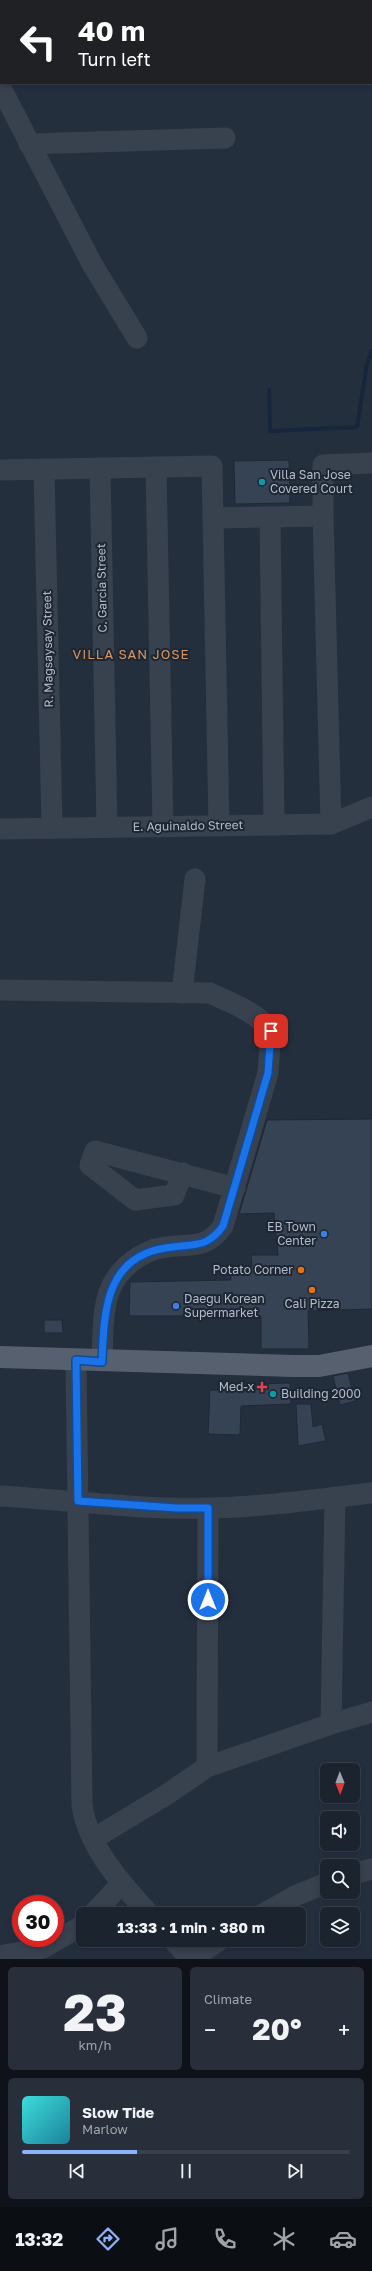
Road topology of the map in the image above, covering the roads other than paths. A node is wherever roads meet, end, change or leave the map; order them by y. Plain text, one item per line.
1 (0, 86) edge
2 (225, 138) dead end
3 (29, 144) junction
4 (137, 338) dead end
5 (372, 463) edge
6 (156, 467) junction
7 (100, 468) junction
8 (44, 469) junction
9 (0, 470) edge
10 (322, 516) junction
11 (270, 517) junction
12 (213, 518) junction
13 (372, 807) edge
14 (331, 824) junction
15 (274, 825) junction
16 (163, 826) junction
17 (219, 826) junction
18 (52, 828) junction
19 (107, 828) junction
20 (0, 829) edge
21 (195, 880) dead end
22 (0, 990) edge
23 (182, 993) junction
24 (183, 1173) dead end
25 (235, 1188) junction
26 (372, 1356) edge
27 (0, 1357) edge
28 (76, 1360) junction
29 (102, 1362) junction
30 (372, 1493) edge
31 (0, 1496) edge
32 (335, 1497) junction
33 (78, 1501) junction
34 (208, 1508) junction
35 (372, 1712) edge
36 (331, 1724) junction
37 (207, 1767) junction
38 (93, 1839) junction
39 (372, 1869) edge
40 (360, 1872) edge
41 (121, 1884) junction
42 (320, 1885) edge
43 (100, 1907) edge
44 (142, 1907) edge
45 (275, 1907) edge
46 (76, 1929) edge
47 (179, 1947) edge
48 (209, 1947) edge
49 (0, 1956) edge
50 (191, 1959) edge

1 - 3 street
2 - 3 street
3 - 4 street
5 - 10 street
6 - 7 street
6 - 12 street
6 - 16 street
7 - 8 street
7 - 19 street, C. Garcia Street
8 - 9 street
8 - 18 street, R. Magsaysay Street
10 - 11 street
10 - 14 street
11 - 12 street
11 - 15 street
12 - 17 street
13 - 14 street, E. Aguinaldo Street
14 - 15 street, E. Aguinaldo Street
15 - 17 street, E. Aguinaldo Street
16 - 17 street, E. Aguinaldo Street
16 - 19 street, E. Aguinaldo Street
18 - 19 street, E. Aguinaldo Street
18 - 20 street, E. Aguinaldo Street
21 - 23 street
22 - 23 street
23 - 25 street
24 - 25 street
25 - 29 street
26 - 29 main road
27 - 28 main road
28 - 29 main road
28 - 33 street
30 - 32 street
31 - 33 street
32 - 34 street
32 - 36 street
33 - 34 street
33 - 38 street
34 - 37 street
35 - 36 street
36 - 37 street
37 - 38 street
38 - 41 street
39 - 40 street
41 - 43 street
41 - 44 street
42 - 45 street
46 - 49 street
47 - 50 street
48 - 50 street

